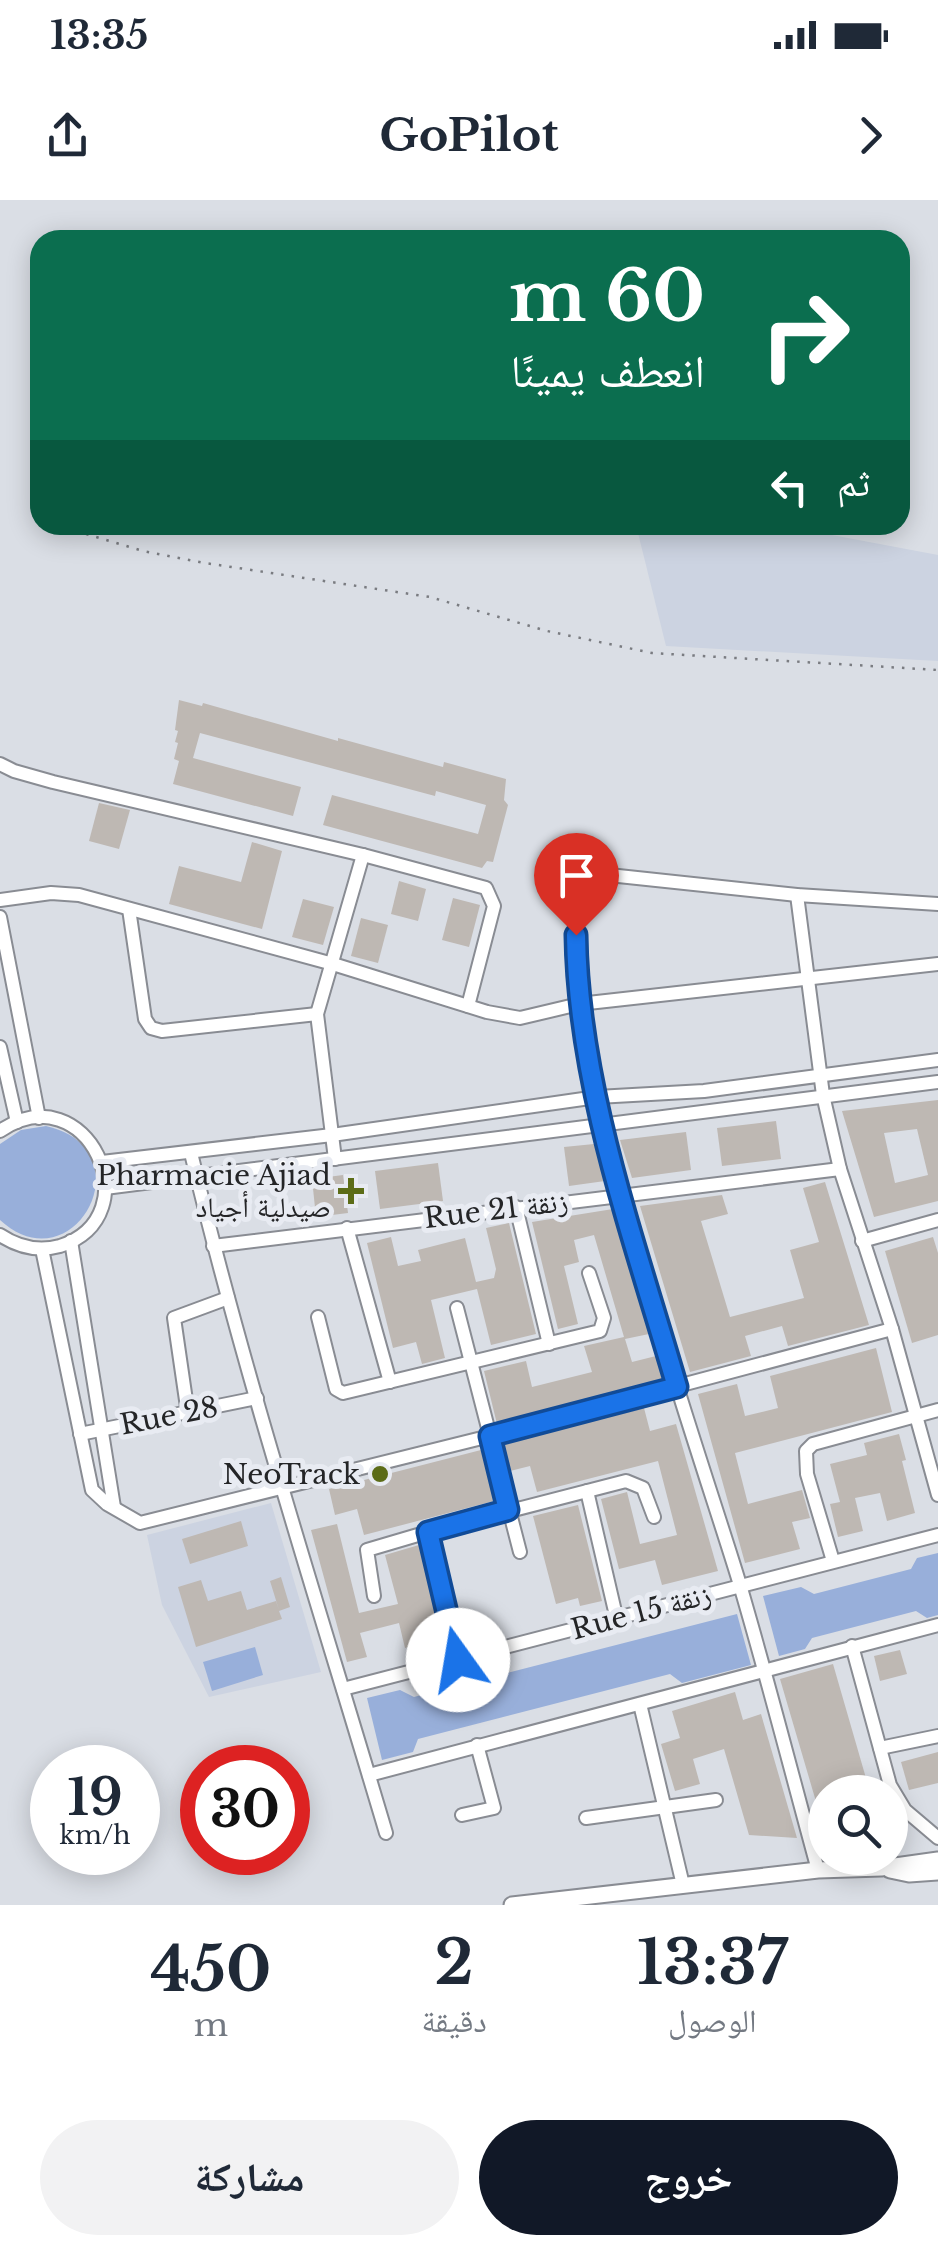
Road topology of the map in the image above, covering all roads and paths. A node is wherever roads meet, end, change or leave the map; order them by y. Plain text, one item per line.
1 (89, 535) edge
2 (938, 670) edge
3 (0, 764) edge
4 (363, 856) junction
5 (797, 894) junction
6 (0, 900) edge
7 (938, 904) edge
8 (128, 908) junction
9 (0, 917) edge
10 (333, 964) junction
11 (938, 964) edge
12 (806, 976) junction
13 (579, 1004) junction
14 (468, 1006) junction
15 (317, 1014) junction
16 (0, 1047) edge
17 (938, 1060) edge
18 (820, 1075) junction
19 (938, 1082) edge
20 (823, 1095) junction
21 (597, 1098) junction
22 (39, 1118) junction
23 (16, 1122) junction
24 (604, 1124) junction
25 (0, 1132) edge
26 (332, 1134) junction
27 (191, 1152) junction
28 (335, 1158) junction
29 (102, 1162) junction
30 (840, 1168) junction
31 (196, 1174) junction
32 (105, 1188) junction
33 (621, 1194) junction
34 (516, 1207) junction
35 (938, 1220) edge
36 (348, 1228) junction
37 (0, 1235) edge
38 (71, 1241) junction
39 (862, 1241) junction
40 (213, 1246) junction
41 (42, 1249) junction
42 (589, 1273) dead end
43 (228, 1298) junction
44 (457, 1308) dead end
45 (318, 1317) dead end
46 (892, 1330) junction
47 (549, 1344) junction
48 (471, 1364) junction
49 (390, 1382) junction
50 (677, 1387) junction
51 (257, 1398) junction
52 (938, 1410) edge
53 (188, 1414) junction
54 (916, 1417) junction
55 (103, 1428) junction
56 (80, 1434) junction
57 (490, 1436) junction
58 (282, 1489) junction
59 (587, 1491) junction
60 (938, 1495) edge
61 (114, 1507) junction
62 (508, 1510) junction
63 (654, 1517) dead end
64 (435, 1529) junction
65 (938, 1535) edge
66 (520, 1552) dead end
67 (833, 1562) junction
68 (740, 1585) junction
69 (374, 1596) dead end
70 (617, 1620) junction
71 (938, 1625) edge
72 (852, 1646) junction
73 (458, 1660) junction
74 (764, 1671) junction
75 (343, 1688) junction
76 (640, 1704) junction
77 (938, 1736) edge
78 (477, 1745) junction
79 (880, 1748) junction
80 (369, 1776) junction
81 (716, 1800) dead end
82 (664, 1806) junction
83 (462, 1815) dead end
84 (586, 1818) dead end
85 (386, 1833) dead end
86 (808, 1833) edge
87 (938, 1838) edge
88 (938, 1860) edge
89 (908, 1864) edge
90 (808, 1871) edge
91 (938, 1872) edge
92 (908, 1874) edge
93 (682, 1886) junction
94 (512, 1905) edge

1 - 2 path
3 - 4 street
4 - 10 street
4 - 14 street
5 - 7 street
5 - 12 street
5 - 13 street
6 - 8 street
8 - 10 street
8 - 15 street
9 - 22 street
10 - 14 street
10 - 15 street
11 - 12 street
12 - 13 street
12 - 18 street
13 - 14 street
13 - 21 street
15 - 26 street
16 - 23 street
17 - 18 street
18 - 20 street
18 - 21 street
19 - 20 street
20 - 24 street
20 - 30 street
21 - 24 street
21 - 26 street
22 - 23 street
22 - 29 street
23 - 25 street
24 - 28 street
24 - 33 street
26 - 27 street
26 - 28 street
27 - 29 street
27 - 31 street
28 - 31 street
29 - 32 street
30 - 33 street, Rue 21 زنقة
30 - 39 street
31 - 32 street
31 - 40 street
32 - 38 street
33 - 34 street, Rue 21 زنقة
33 - 50 street
34 - 36 street, Rue 21 زنقة
34 - 47 street
35 - 39 street
36 - 40 street, Rue 21 زنقة
36 - 49 street
37 - 41 street
38 - 41 street
38 - 55 street
39 - 46 street
40 - 43 street
41 - 56 street
42 - 47 street
43 - 51 street
43 - 53 street
44 - 48 street
45 - 49 street
46 - 50 street
46 - 54 street
47 - 48 street
48 - 49 street
48 - 57 street
50 - 57 street
50 - 68 street
51 - 53 street, Rue 28
51 - 58 street
52 - 54 street
53 - 55 street, Rue 28
54 - 60 street
54 - 67 street
55 - 56 street, Rue 28
55 - 61 street
56 - 61 street
57 - 58 street
57 - 62 street
58 - 61 street
58 - 75 street
59 - 62 street
59 - 63 street
59 - 70 street
62 - 64 street
62 - 66 street
64 - 69 street
64 - 73 street
65 - 67 street, Rue 15 زنقة
67 - 68 street, Rue 15 زنقة
68 - 70 street, Rue 15 زنقة
68 - 74 street
70 - 73 street, Rue 15 زنقة
71 - 72 street
72 - 74 street
72 - 79 street
73 - 75 street, Rue 15 زنقة
74 - 76 street
74 - 86 street
75 - 80 street
76 - 78 street
76 - 82 street
77 - 79 street
78 - 80 street
78 - 83 street
79 - 87 street
80 - 85 street
81 - 82 street
82 - 84 street
82 - 93 street
88 - 89 street
90 - 93 street
91 - 92 street
93 - 94 street

